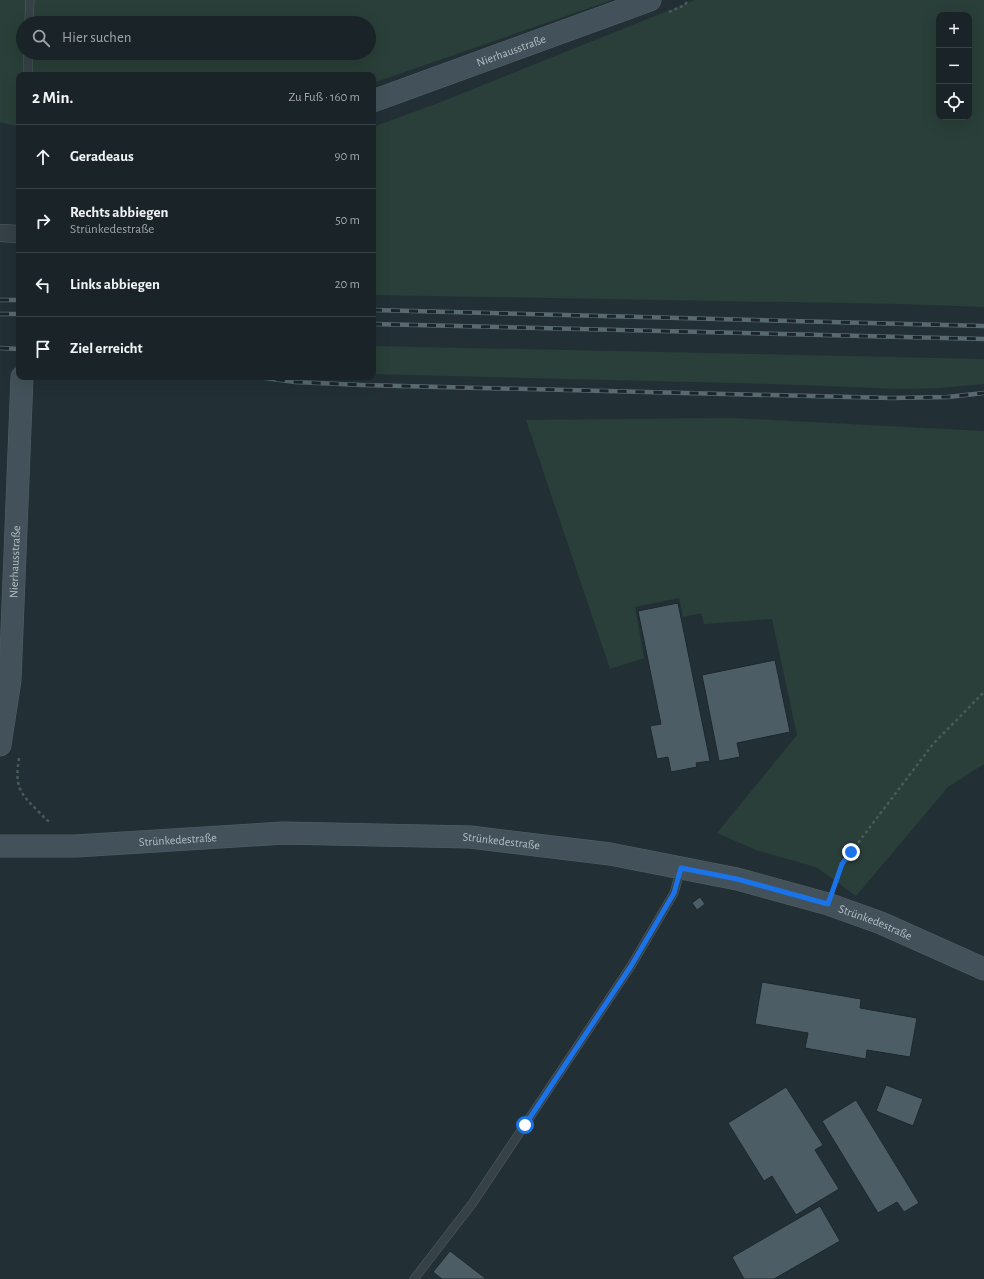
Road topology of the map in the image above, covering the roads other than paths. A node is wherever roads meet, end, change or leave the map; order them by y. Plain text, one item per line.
1 (30, 0) edge
2 (650, 0) edge
3 (29, 16) edge
4 (28, 60) edge
5 (28, 72) edge
6 (376, 99) edge
7 (0, 233) edge
8 (16, 234) edge
9 (22, 380) edge
10 (0, 745) edge
11 (0, 846) edge
12 (681, 868) junction
13 (984, 969) edge
14 (414, 1279) edge

1 - 3 lane
2 - 6 main road, Nierhausstraße
4 - 5 lane
7 - 8 street
9 - 10 main road, Nierhausstraße
11 - 12 main road, Strünkedestraße
12 - 13 main road, Strünkedestraße
12 - 14 lane

